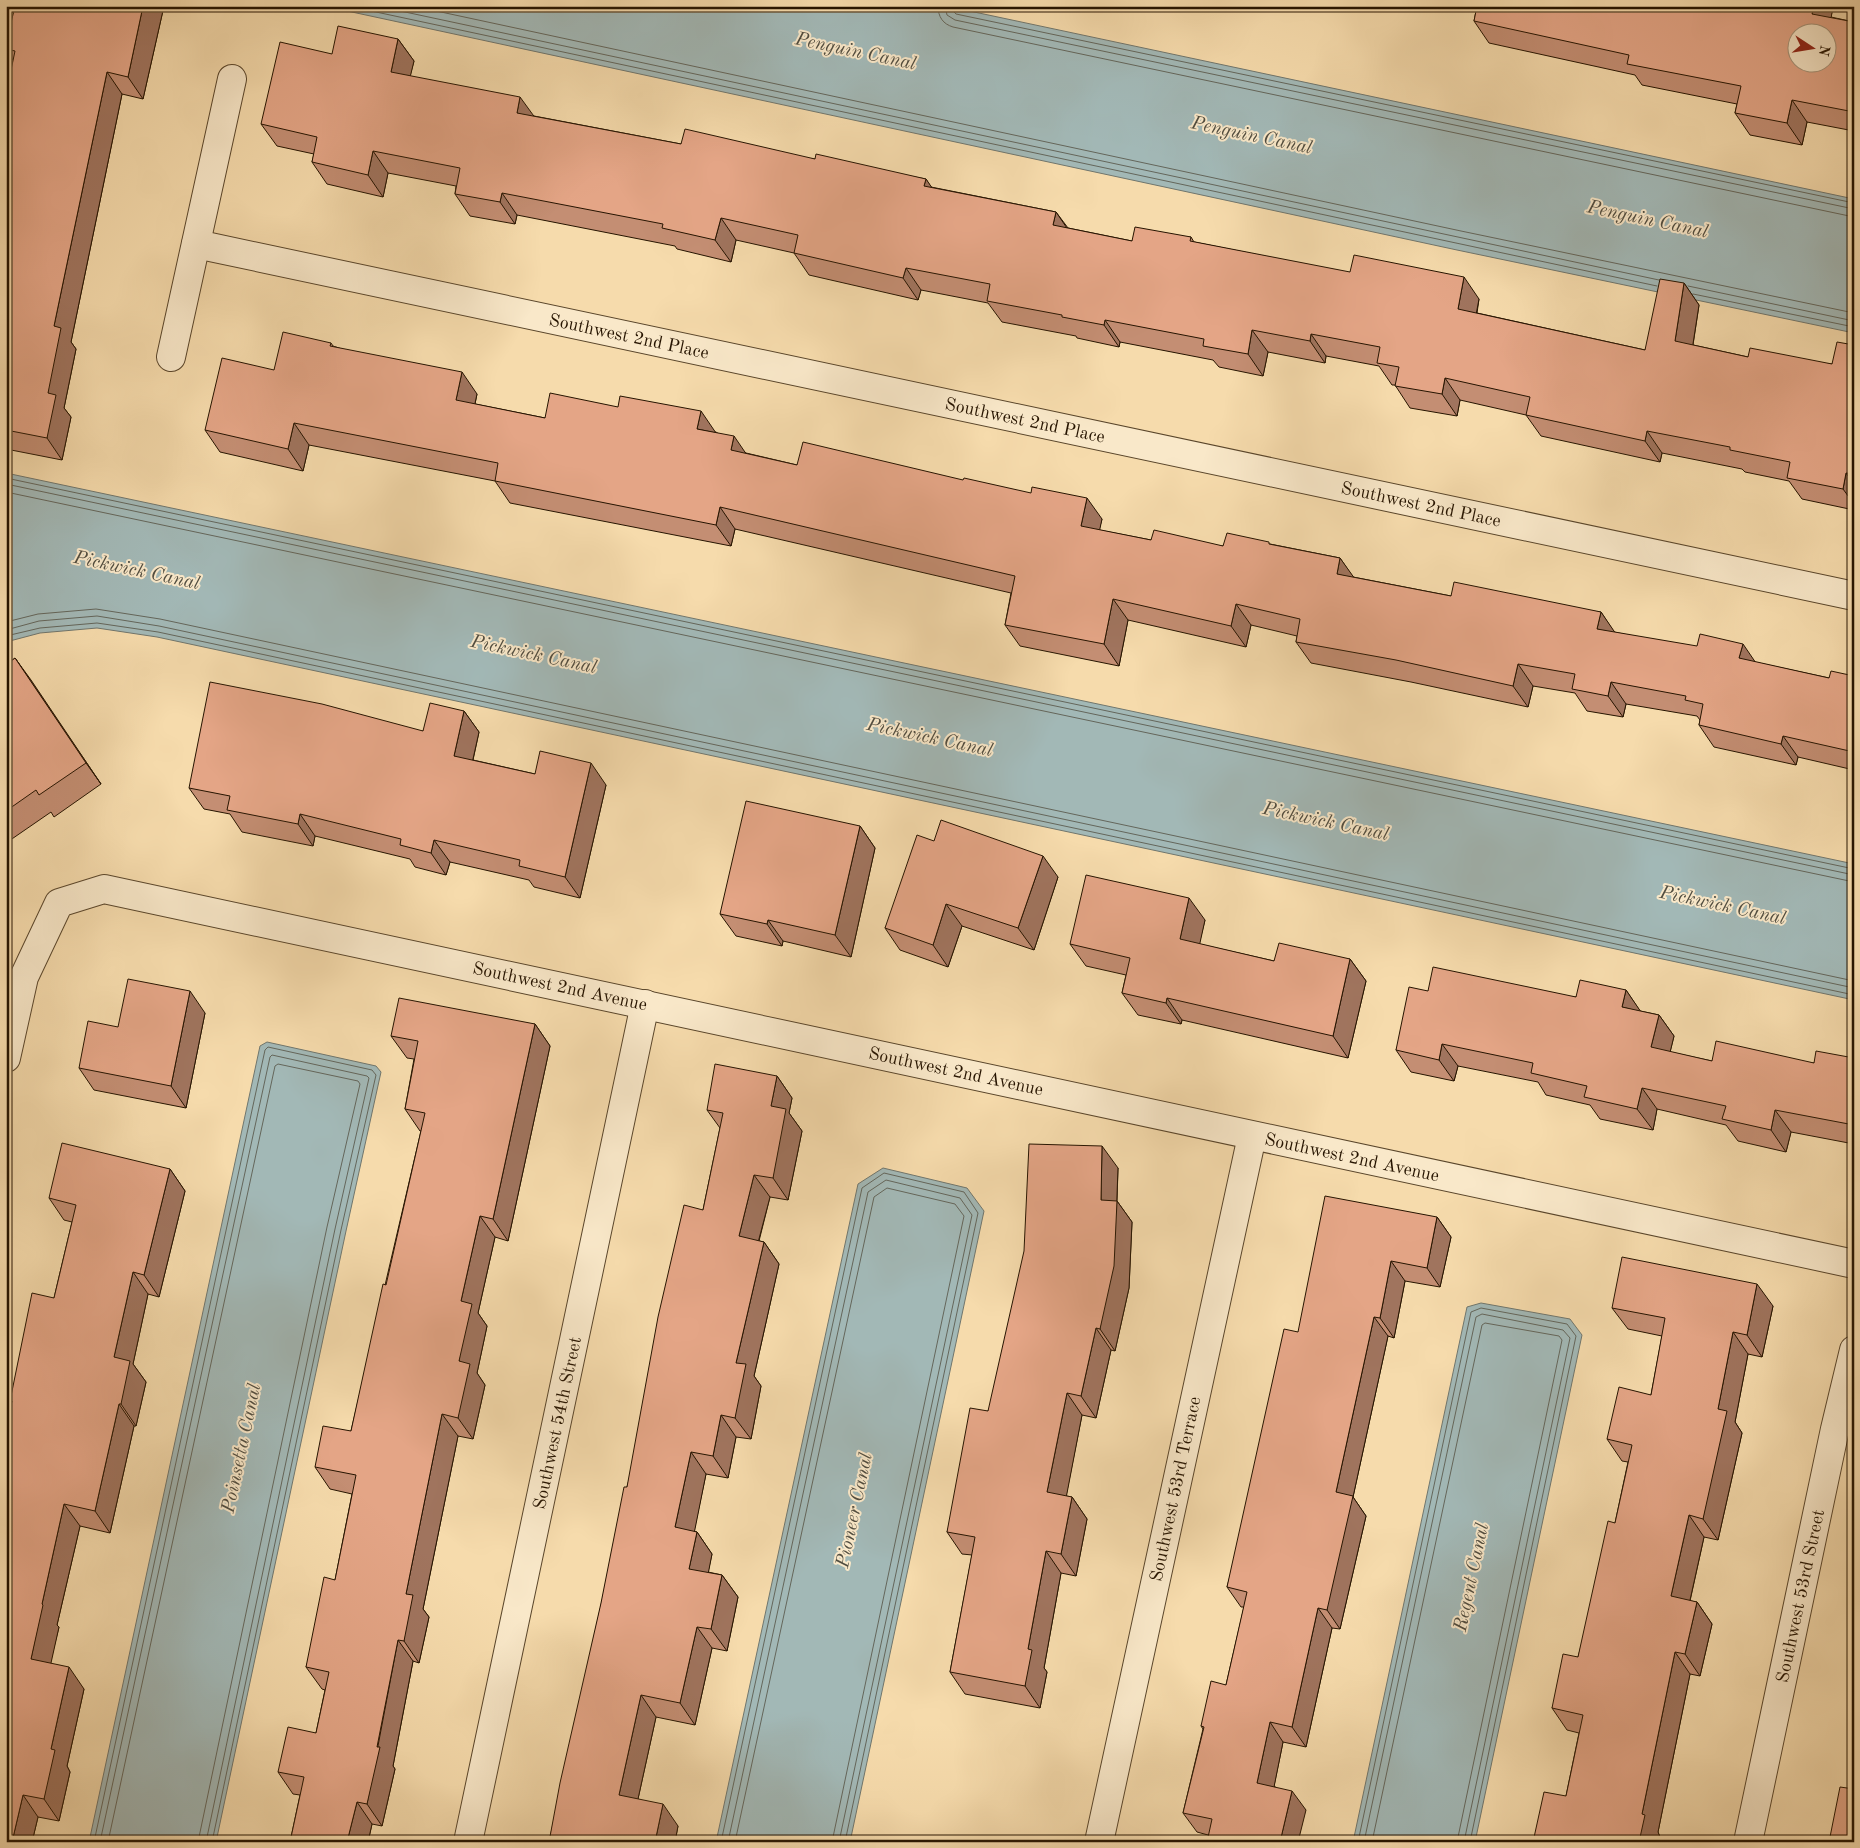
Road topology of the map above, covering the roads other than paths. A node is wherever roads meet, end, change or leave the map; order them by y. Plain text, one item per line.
1 (232, 79) dead end
2 (196, 244) junction
3 (171, 357) dead end
4 (1854, 596) edge
5 (645, 1004) junction
6 (6, 1058) edge
7 (1252, 1136) junction
8 (1854, 1264) edge
9 (1854, 1350) edge
10 (468, 1842) edge
11 (1099, 1842) edge
12 (1748, 1842) edge

1 - 2 street
2 - 3 street
2 - 4 street, Southwest 2nd Place
5 - 6 street, Southwest 2nd Avenue
5 - 7 street, Southwest 2nd Avenue
5 - 10 street, Southwest 54th Street
7 - 8 street, Southwest 2nd Avenue
7 - 11 street, Southwest 53rd Terrace
9 - 12 street, Southwest 53rd Street

